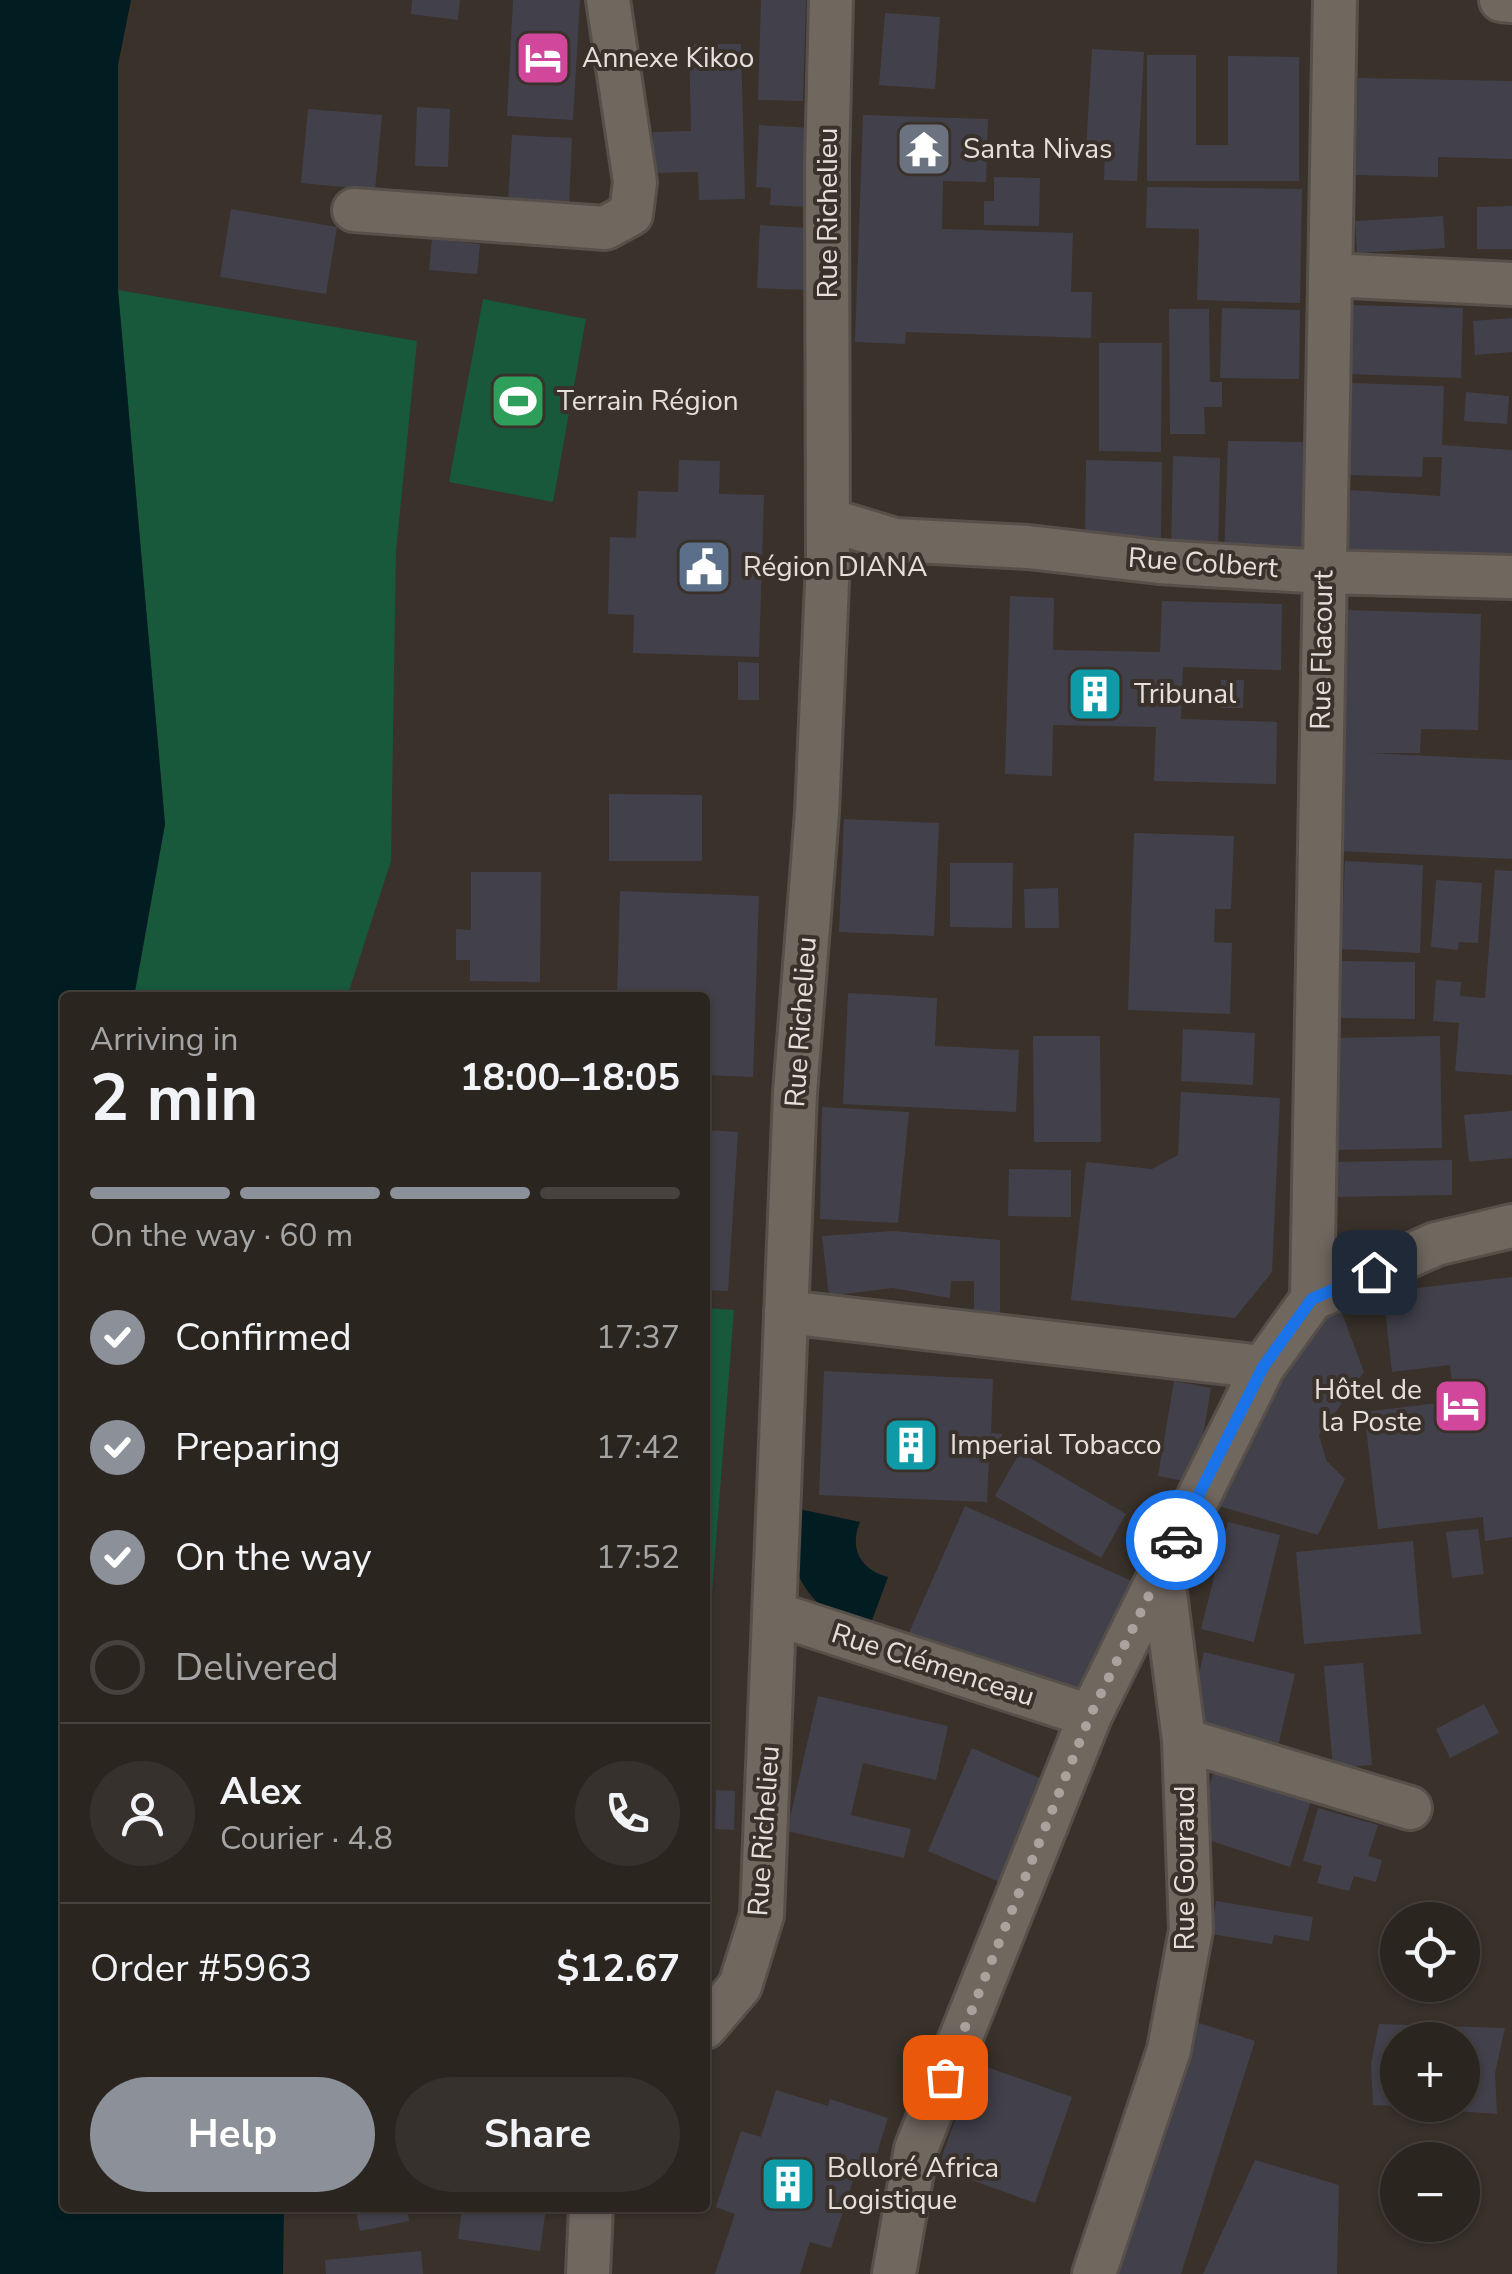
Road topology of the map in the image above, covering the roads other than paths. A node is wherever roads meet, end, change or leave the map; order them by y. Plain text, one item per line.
1 (608, 0) edge
2 (831, 0) edge
3 (1336, 0) edge
4 (1500, 0) edge
5 (1512, 1) edge
6 (354, 210) dead end
7 (1330, 276) junction
8 (1512, 284) edge
9 (829, 540) junction
10 (1324, 572) junction
11 (1512, 577) edge
12 (1512, 1226) edge
13 (1312, 1299) junction
14 (786, 1312) junction
15 (1263, 1367) junction
16 (1162, 1570) junction
17 (776, 1614) junction
18 (1090, 1716) junction
19 (1184, 1740) junction
20 (1410, 1808) dead end
21 (710, 2021) edge
22 (592, 2212) edge
23 (588, 2274) edge
24 (894, 2274) edge
25 (1094, 2274) edge

1 - 6 street
2 - 9 street, Rue Richelieu
3 - 7 street, Rue Flacourt
4 - 5 street
7 - 8 street
7 - 10 street, Rue Flacourt
9 - 10 street, Rue Colbert
9 - 14 street, Rue Richelieu
10 - 11 street, Rue Colbert
10 - 13 street, Rue Flacourt
12 - 13 street
13 - 15 street
14 - 15 street
14 - 17 street, Rue Richelieu
15 - 16 street
16 - 18 street
16 - 19 street, Rue Gouraud
17 - 18 street, Rue Clémenceau
17 - 21 street, Rue Richelieu
18 - 24 street
19 - 20 street
19 - 25 street, Rue Gouraud
22 - 23 street

